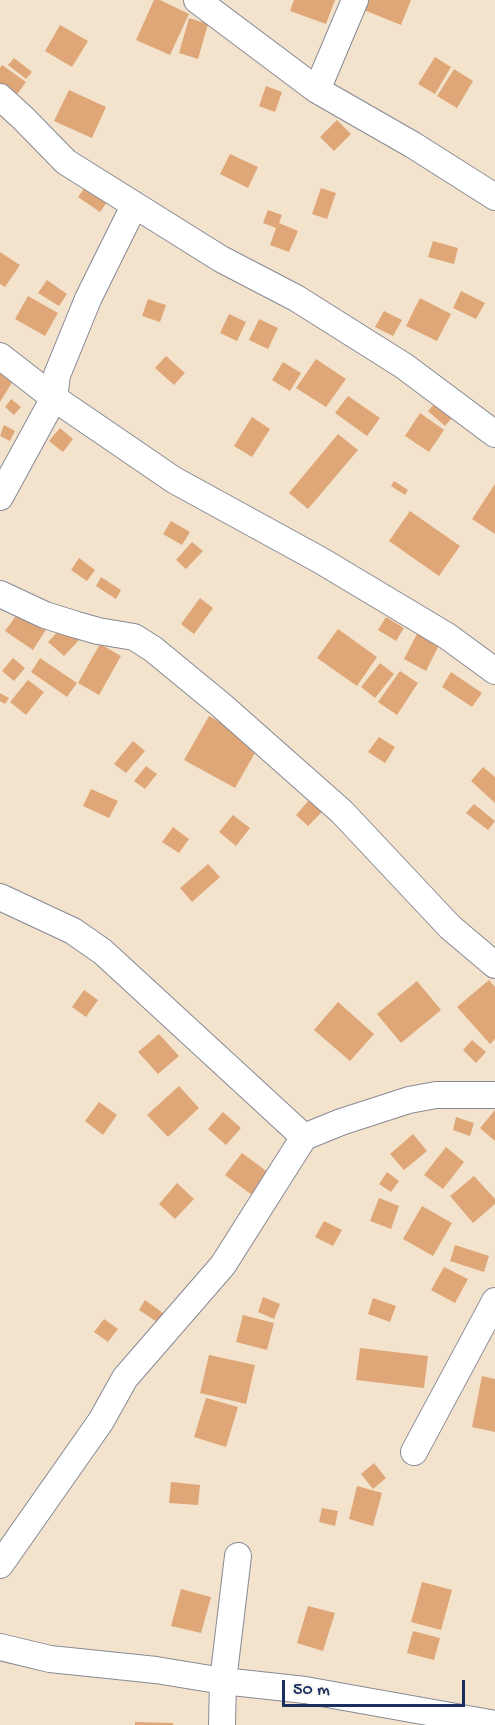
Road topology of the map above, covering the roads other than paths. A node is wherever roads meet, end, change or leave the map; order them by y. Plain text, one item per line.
1 (197, 0) edge
2 (355, 0) edge
3 (317, 90) junction
4 (0, 97) edge
5 (495, 197) edge
6 (134, 206) junction
7 (0, 356) edge
8 (54, 398) junction
9 (495, 434) edge
10 (0, 497) edge
11 (0, 594) edge
12 (495, 671) edge
13 (0, 897) edge
14 (495, 965) edge
15 (495, 1095) edge
16 (304, 1137) junction
17 (495, 1301) edge
18 (414, 1452) dead end
19 (238, 1556) dead end
20 (0, 1565) edge
21 (0, 1647) edge
22 (223, 1681) junction
23 (495, 1724) edge
24 (222, 1725) edge

1 - 3 street
2 - 3 street
3 - 5 street
4 - 6 street
6 - 8 street
6 - 9 street
7 - 8 street
8 - 10 street
8 - 12 street
11 - 14 street
13 - 16 street
15 - 16 street
16 - 20 street
17 - 18 street
19 - 22 street
21 - 22 street
22 - 23 street
22 - 24 street

